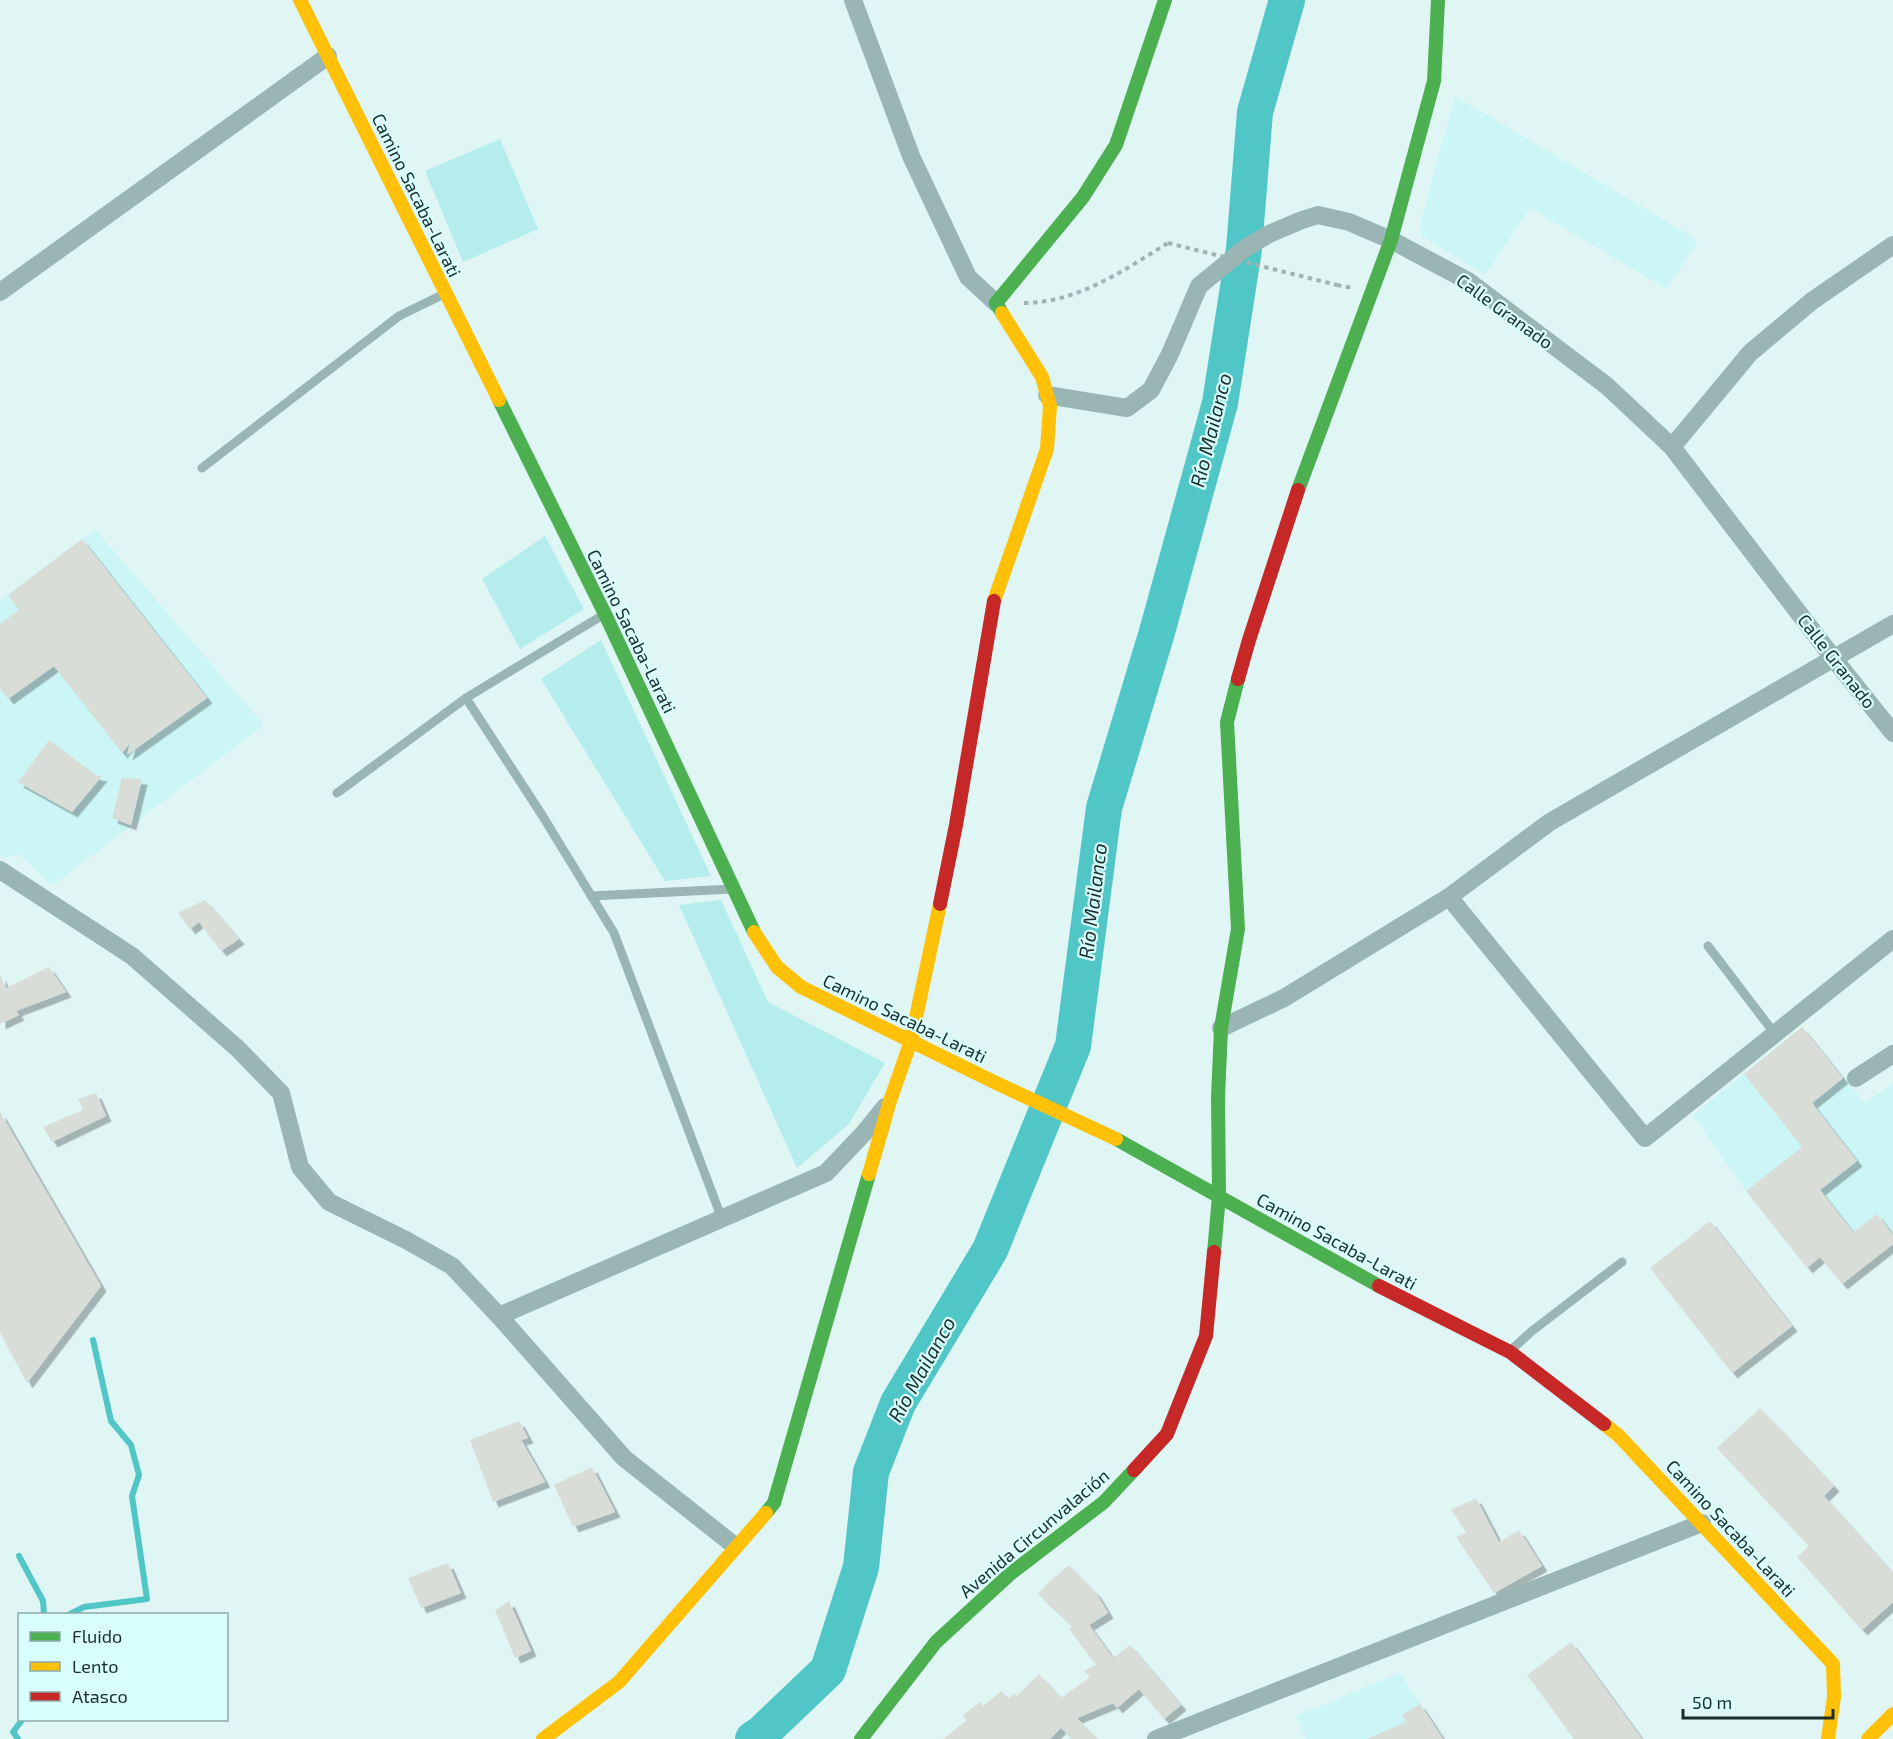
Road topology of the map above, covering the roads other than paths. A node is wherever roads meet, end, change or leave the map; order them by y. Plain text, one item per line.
1 (300, 0) edge
2 (853, 0) edge
3 (1165, 0) edge
4 (1438, 0) edge
5 (328, 56) junction
6 (1391, 240) junction
7 (1893, 245) edge
8 (0, 292) edge
9 (446, 293) junction
10 (996, 303) junction
11 (1047, 395) junction
12 (1672, 447) junction
13 (202, 468) dead end
14 (605, 614) junction
15 (1893, 624) edge
16 (1834, 658) junction
17 (466, 698) junction
18 (1893, 733) edge
19 (337, 793) dead end
20 (0, 870) edge
21 (735, 889) junction
22 (591, 896) junction
23 (1449, 897) junction
24 (1893, 939) edge
25 (1708, 946) dead end
26 (1221, 1028) junction
27 (1775, 1034) junction
28 (911, 1041) junction
29 (1893, 1054) edge
30 (1856, 1078) dead end
31 (890, 1101) junction
32 (1220, 1196) junction
33 (722, 1219) junction
34 (1622, 1262) dead end
35 (499, 1316) junction
36 (1510, 1352) junction
37 (1702, 1523) junction
38 (735, 1546) junction
39 (1893, 1714) edge
40 (543, 1739) edge
41 (861, 1739) edge
42 (1156, 1739) edge
43 (1828, 1739) edge
44 (1868, 1739) edge

1 - 5 main road, Camino Sacaba-Larati
2 - 10 street
3 - 10 main road
4 - 6 main road, Avenida Circunvalación
5 - 8 street
5 - 9 main road, Camino Sacaba-Larati
6 - 11 street, Calle Granado
6 - 12 street, Calle Granado
6 - 26 main road, Avenida Circunvalación
7 - 12 street
9 - 13 lane
9 - 14 main road, Camino Sacaba-Larati
10 - 11 main road
11 - 28 main road
12 - 16 street, Calle Granado
14 - 17 lane
14 - 21 main road, Camino Sacaba-Larati
15 - 16 street
16 - 18 street, Calle Granado
16 - 23 street
17 - 19 lane
17 - 22 lane
20 - 35 street
21 - 22 lane
21 - 28 main road, Camino Sacaba-Larati
22 - 33 lane
23 - 26 street
23 - 27 street
24 - 27 street
25 - 27 lane
26 - 32 main road, Avenida Circunvalación
28 - 31 main road
28 - 32 main road, Camino Sacaba-Larati
29 - 30 street
31 - 33 street
31 - 38 main road
32 - 36 main road, Camino Sacaba-Larati
32 - 41 main road, Avenida Circunvalación
33 - 35 street
34 - 36 lane
35 - 38 street
36 - 37 main road, Camino Sacaba-Larati
37 - 42 street
37 - 43 main road, Camino Sacaba-Larati
38 - 40 main road
39 - 44 main road

